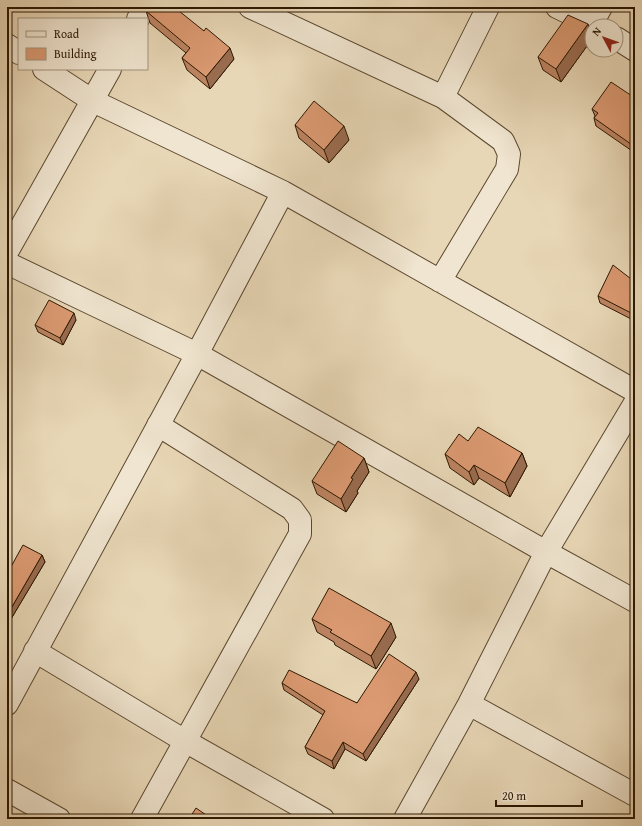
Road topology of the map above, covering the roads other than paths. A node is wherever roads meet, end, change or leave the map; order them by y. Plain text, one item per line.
1 (144, 7) edge
2 (250, 7) edge
3 (488, 7) edge
4 (557, 7) edge
5 (138, 18) edge
6 (593, 18) edge
7 (624, 43) edge
8 (7, 45) edge
9 (635, 50) edge
10 (18, 52) edge
11 (46, 70) edge
12 (109, 70) edge
13 (443, 97) junction
14 (93, 101) junction
15 (283, 192) junction
16 (7, 252) edge
17 (7, 263) edge
18 (440, 281) junction
19 (197, 354) junction
20 (635, 391) edge
21 (635, 403) edge
22 (158, 425) junction
23 (546, 552) junction
24 (635, 601) edge
25 (35, 651) junction
26 (7, 704) edge
27 (469, 704) junction
28 (185, 741) junction
29 (7, 790) edge
30 (635, 795) edge
31 (59, 819) edge
32 (142, 819) edge
33 (323, 819) edge
34 (405, 819) edge

1 - 5 street
2 - 13 street
3 - 13 street
4 - 6 street
7 - 9 street
8 - 10 street
11 - 14 street
12 - 14 street
13 - 18 street
14 - 15 street
14 - 16 street
15 - 18 street
15 - 19 street
17 - 19 street
18 - 20 street
19 - 22 street
19 - 23 street
21 - 23 street
22 - 25 street
22 - 28 street
23 - 24 street
23 - 27 street
25 - 26 street
25 - 28 street
27 - 30 street
27 - 34 street
28 - 32 street
28 - 33 street
29 - 31 street

